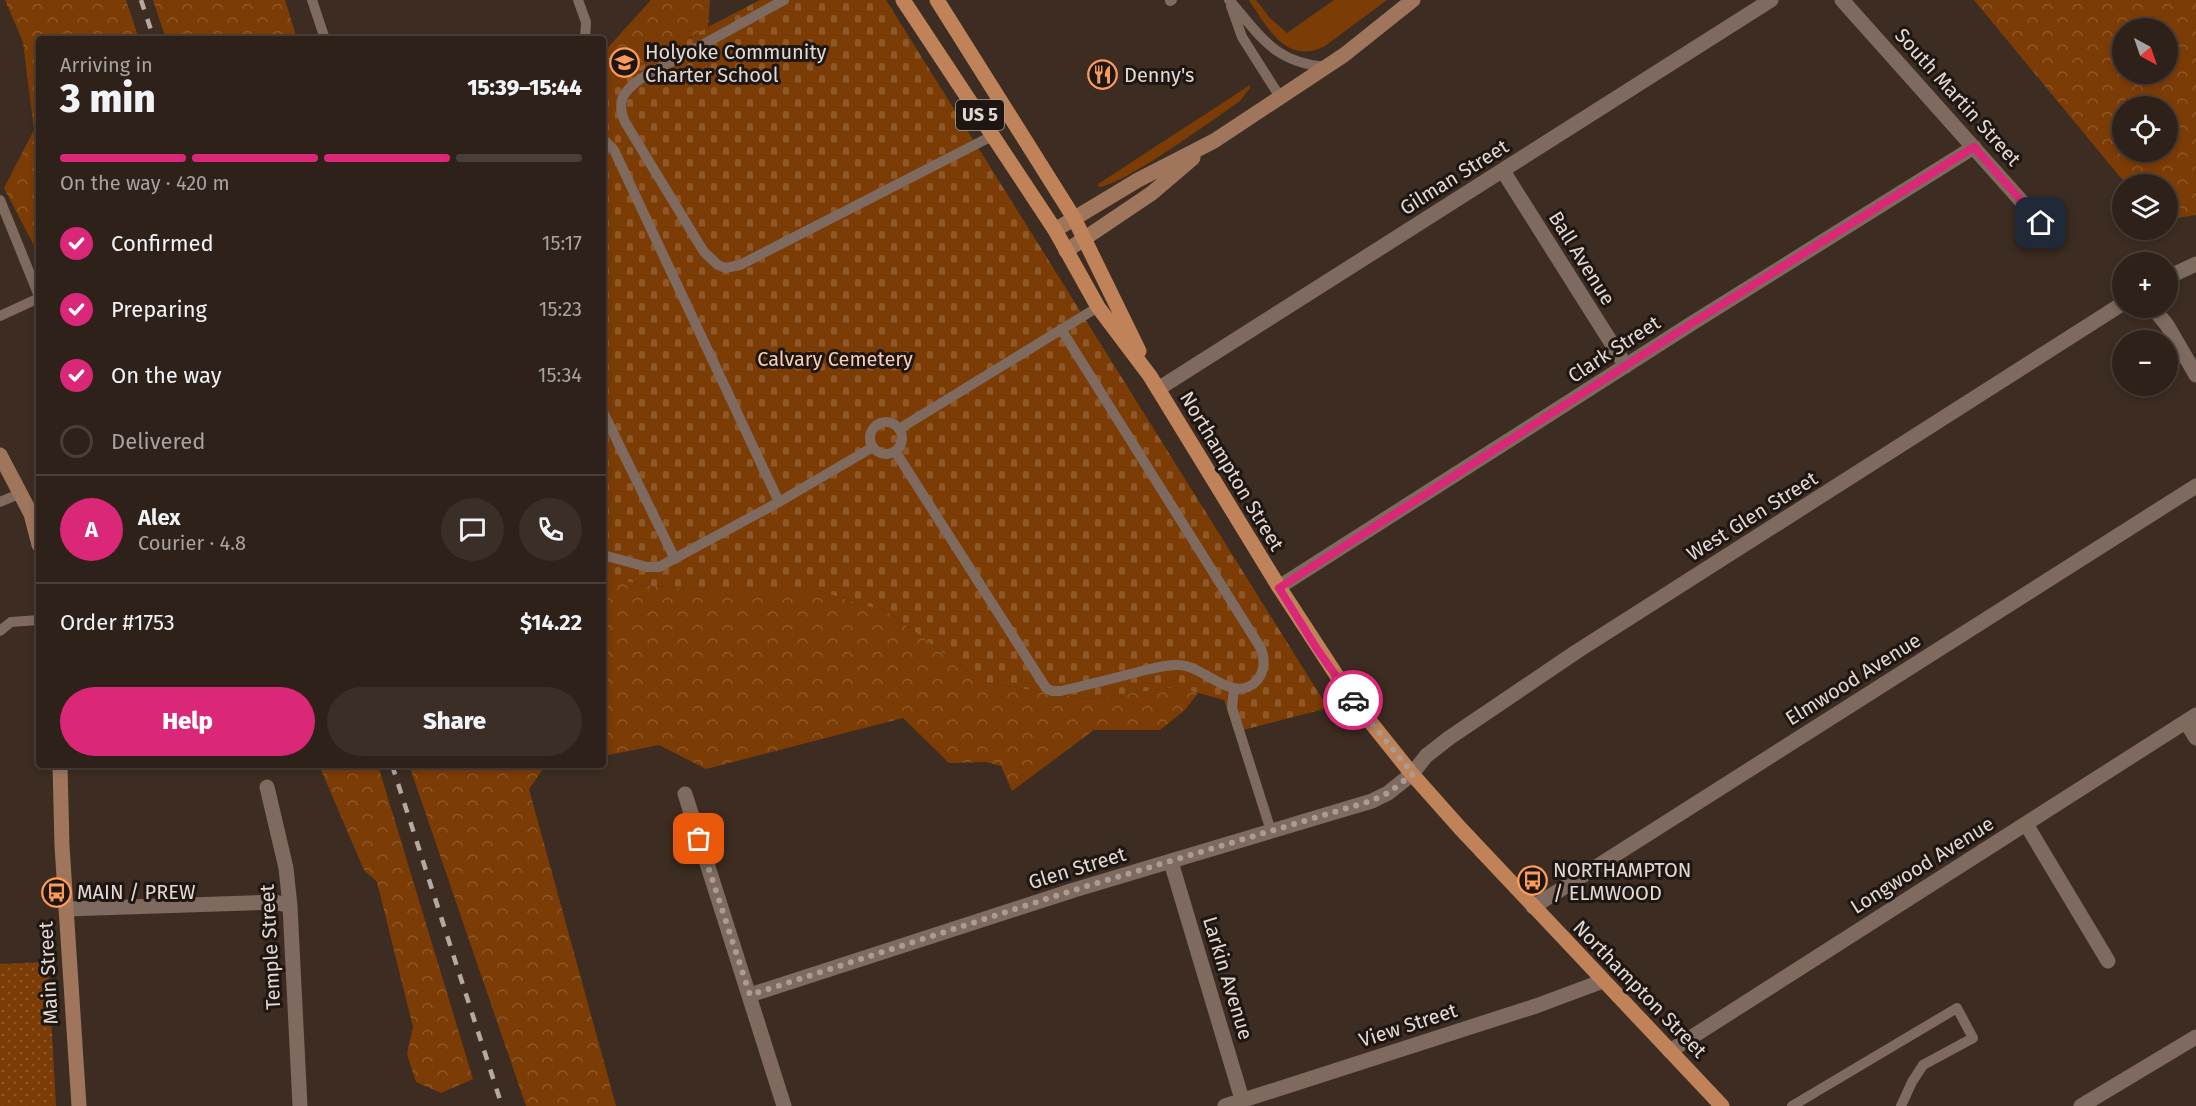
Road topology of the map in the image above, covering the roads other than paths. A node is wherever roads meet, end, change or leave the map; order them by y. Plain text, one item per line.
1 (312, 0) edge
2 (578, 0) edge
3 (784, 0) edge
4 (903, 0) edge
5 (925, 0) edge
6 (937, 0) edge
7 (1413, 0) edge
8 (1771, 0) edge
9 (1842, 0) edge
10 (324, 36) edge
11 (585, 36) edge
12 (965, 45) junction
13 (1326, 67) junction
14 (1280, 97) junction
15 (994, 135) junction
16 (1214, 141) junction
17 (606, 142) edge
18 (1974, 147) junction
19 (1503, 171) junction
20 (1, 205) edge
21 (1074, 218) junction
22 (2041, 223) dead end
23 (1055, 230) junction
24 (1086, 238) junction
25 (1066, 251) junction
26 (2196, 264) edge
27 (2178, 272) edge
28 (36, 290) edge
29 (36, 298) edge
30 (1098, 307) junction
31 (2112, 310) edge
32 (0, 316) edge
33 (2161, 318) edge
34 (1061, 330) junction
35 (1626, 366) junction
36 (2196, 375) edge
37 (1154, 382) junction
38 (606, 418) edge
39 (899, 429) junction
40 (873, 447) junction
41 (895, 451) junction
42 (1, 460) edge
43 (2196, 486) edge
44 (19, 494) junction
45 (0, 502) edge
46 (779, 502) junction
47 (36, 533) edge
48 (606, 556) edge
49 (675, 559) junction
50 (1279, 588) junction
51 (36, 620) edge
52 (0, 631) edge
53 (1234, 688) junction
54 (2191, 718) edge
55 (2196, 738) edge
56 (60, 768) edge
57 (1413, 774) junction
58 (267, 787) dead end
59 (685, 794) dead end
60 (2026, 824) junction
61 (1271, 831) junction
62 (1171, 862) junction
63 (290, 906) junction
64 (1533, 907) junction
65 (66, 909) junction
66 (2108, 961) dead end
67 (1603, 981) junction
68 (750, 995) junction
69 (2196, 1037) edge
70 (1670, 1051) junction
71 (1243, 1103) edge
72 (79, 1106) edge
73 (300, 1106) edge
74 (784, 1106) edge
75 (1225, 1106) edge
76 (1722, 1106) edge
77 (1792, 1106) edge
78 (1901, 1106) edge
79 (2081, 1106) edge

1 - 10 lane
2 - 11 lane
3 - 15 lane
4 - 15 main road, Northampton Street / US 5
5 - 12 main road
6 - 12 main road, Northampton Street / US 5
7 - 13 main road
8 - 19 street, Gilman Street
9 - 18 street, South Martin Street
12 - 21 main road, Northampton Street / US 5
13 - 14 main road
13 - 14 lane
14 - 16 main road
15 - 23 main road, Northampton Street / US 5
16 - 21 main road
16 - 24 main road
17 - 46 lane
18 - 22 street, South Martin Street
18 - 35 street, Clark Street
19 - 35 street, Ball Avenue
19 - 37 street, Gilman Street
20 - 28 lane
21 - 23 main road
21 - 24 main road, Northampton Street / US 5
23 - 25 main road, Northampton Street / US 5
24 - 25 main road
24 - 37 main road, Northampton Street / US 5
25 - 30 main road, Northampton Street / US 5
26 - 27 street
29 - 32 lane
30 - 34 lane
30 - 37 main road, Northampton Street / US 5
31 - 57 street, West Glen Street
33 - 36 street
34 - 39 lane
34 - 53 lane
35 - 50 street, Clark Street
37 - 50 main road, Northampton Street / US 5
38 - 49 lane
39 - 40 lane
39 - 41 lane
40 - 41 lane
40 - 46 lane
41 - 53 lane
42 - 44 main road
43 - 64 street, Elmwood Avenue
44 - 45 lane
44 - 47 main road
46 - 49 lane
48 - 49 lane
50 - 57 main road, Northampton Street / US 5
51 - 52 lane
53 - 61 lane
54 - 55 street
54 - 60 street, Longwood Avenue
56 - 65 main road, Main Street
57 - 61 street, Glen Street
57 - 64 main road, Northampton Street / US 5
58 - 63 street, Temple Street
59 - 68 street
60 - 66 street
60 - 70 street, Longwood Avenue
61 - 62 street, Glen Street
62 - 68 street, Glen Street
62 - 71 street, Larkin Avenue
63 - 65 street
63 - 73 street, Temple Street
64 - 67 main road, Northampton Street / US 5
65 - 72 main road, Main Street
67 - 70 main road, Northampton Street / US 5
67 - 71 street, View Street
68 - 74 street
69 - 79 street
70 - 76 main road, Northampton Street / US 5
71 - 75 street, View Street
77 - 78 lane

